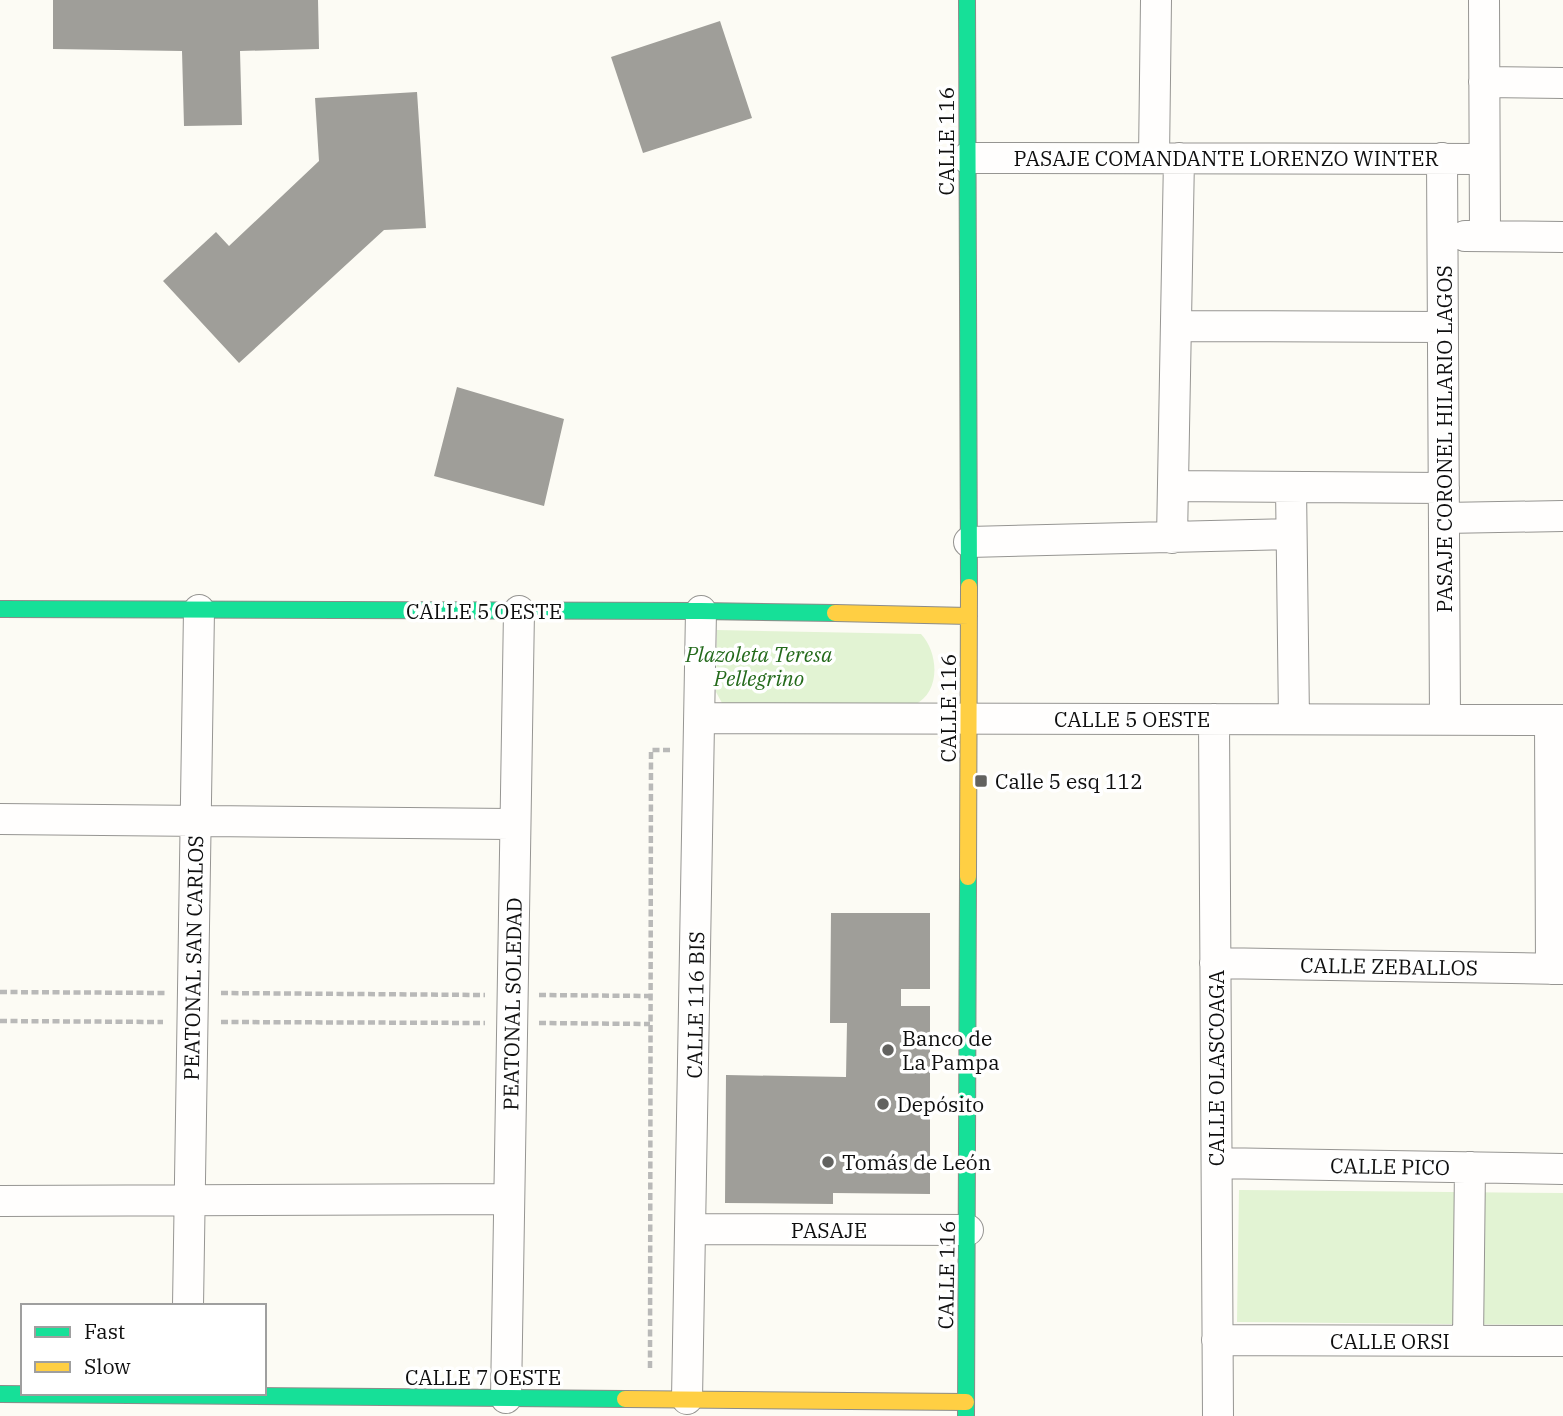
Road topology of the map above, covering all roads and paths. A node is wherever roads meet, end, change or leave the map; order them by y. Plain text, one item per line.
1 (967, 0) edge
2 (1156, 0) edge
3 (1484, 0) edge
4 (1484, 82) junction
5 (1563, 83) edge
6 (967, 158) junction
7 (1167, 158) junction
8 (1442, 158) junction
9 (1484, 159) junction
10 (1443, 235) junction
11 (1485, 236) junction
12 (1563, 237) edge
13 (1176, 326) junction
14 (1443, 327) junction
15 (1173, 486) junction
16 (1291, 487) junction
17 (1444, 488) junction
18 (1563, 516) edge
19 (1444, 517) junction
20 (1291, 534) junction
21 (1172, 538) junction
22 (969, 542) junction
23 (0, 610) edge
24 (199, 610) junction
25 (519, 611) junction
26 (701, 611) junction
27 (969, 616) junction
28 (700, 718) junction
29 (1214, 719) junction
30 (1294, 719) junction
31 (969, 720) junction
32 (1445, 720) junction
33 (1556, 720) edge
34 (0, 819) edge
35 (196, 821) junction
36 (515, 824) junction
37 (1215, 963) junction
38 (1557, 969) edge
39 (0, 992) edge
40 (650, 996) dead end
41 (193, 1007) junction
42 (512, 1009) junction
43 (0, 1021) edge
44 (650, 1024) dead end
45 (1217, 1163) junction
46 (1470, 1167) junction
47 (1563, 1168) edge
48 (509, 1199) junction
49 (0, 1201) edge
50 (189, 1201) junction
51 (690, 1229) junction
52 (968, 1230) junction
53 (188, 1304) edge
54 (1217, 1340) junction
55 (1468, 1341) junction
56 (1563, 1341) edge
57 (0, 1394) edge
58 (21, 1394) edge
59 (206, 1395) edge
60 (506, 1398) junction
61 (687, 1399) junction
62 (448, 1407) edge
63 (966, 1409) edge
64 (1218, 1416) edge

1 - 6 street, CALLE 116
2 - 7 street
3 - 4 street
4 - 5 street
4 - 9 street
6 - 7 street, PASAJE COMANDANTE LORENZO WINTER
6 - 22 street, CALLE 116
7 - 8 street, PASAJE COMANDANTE LORENZO WINTER
7 - 13 street
8 - 9 street, PASAJE COMANDANTE LORENZO WINTER
8 - 10 street, PASAJE CORONEL HILARIO LAGOS
9 - 11 street
10 - 11 street
10 - 14 street, PASAJE CORONEL HILARIO LAGOS
11 - 12 street
13 - 14 street
13 - 15 street
14 - 17 street, PASAJE CORONEL HILARIO LAGOS
15 - 16 street
15 - 21 street
16 - 17 street
16 - 20 street
17 - 19 street, PASAJE CORONEL HILARIO LAGOS
18 - 19 street
19 - 32 street, PASAJE CORONEL HILARIO LAGOS
20 - 21 street
20 - 30 street
21 - 22 street
22 - 27 street, CALLE 116
23 - 24 street, CALLE 5 OESTE
24 - 25 street, CALLE 5 OESTE
24 - 35 street, PEATONAL SAN CARLOS
25 - 26 street, CALLE 5 OESTE
25 - 36 street, PEATONAL SOLEDAD
26 - 27 street, CALLE 5 OESTE
26 - 28 street, CALLE 116 BIS
27 - 31 street, CALLE 116
28 - 31 street, CALLE 5 OESTE
28 - 51 street, CALLE 116 BIS
29 - 30 street, CALLE 5 OESTE
29 - 31 street, CALLE 5 OESTE
29 - 37 street, CALLE OLASCOAGA
30 - 32 street, CALLE 5 OESTE
31 - 52 street, CALLE 116
32 - 33 street, CALLE 5 OESTE
33 - 38 street
34 - 35 street
35 - 36 street
35 - 41 street, PEATONAL SAN CARLOS
36 - 42 street, PEATONAL SOLEDAD
37 - 38 street, CALLE ZEBALLOS
37 - 45 street, CALLE OLASCOAGA
39 - 41 path
40 - 42 path
41 - 42 path
41 - 42 path
41 - 43 path
41 - 50 street, PEATONAL SAN CARLOS
42 - 44 path
42 - 48 street, PEATONAL SOLEDAD
45 - 46 street, CALLE PICO
45 - 54 street, CALLE OLASCOAGA
46 - 47 street, CALLE PICO
46 - 55 street
48 - 50 street
48 - 60 street, PEATONAL SOLEDAD
49 - 50 street
50 - 53 street, PEATONAL SAN CARLOS
51 - 52 street, PASAJE
51 - 61 street, CALLE 116 BIS
52 - 63 street, CALLE 116
54 - 55 street, CALLE ORSI
54 - 64 street, CALLE OLASCOAGA
55 - 56 street, CALLE ORSI
57 - 58 street, CALLE 7 OESTE
59 - 62 street, CALLE 7 OESTE
60 - 61 street, CALLE 7 OESTE
60 - 62 street, CALLE 7 OESTE
61 - 63 street, CALLE 7 OESTE

